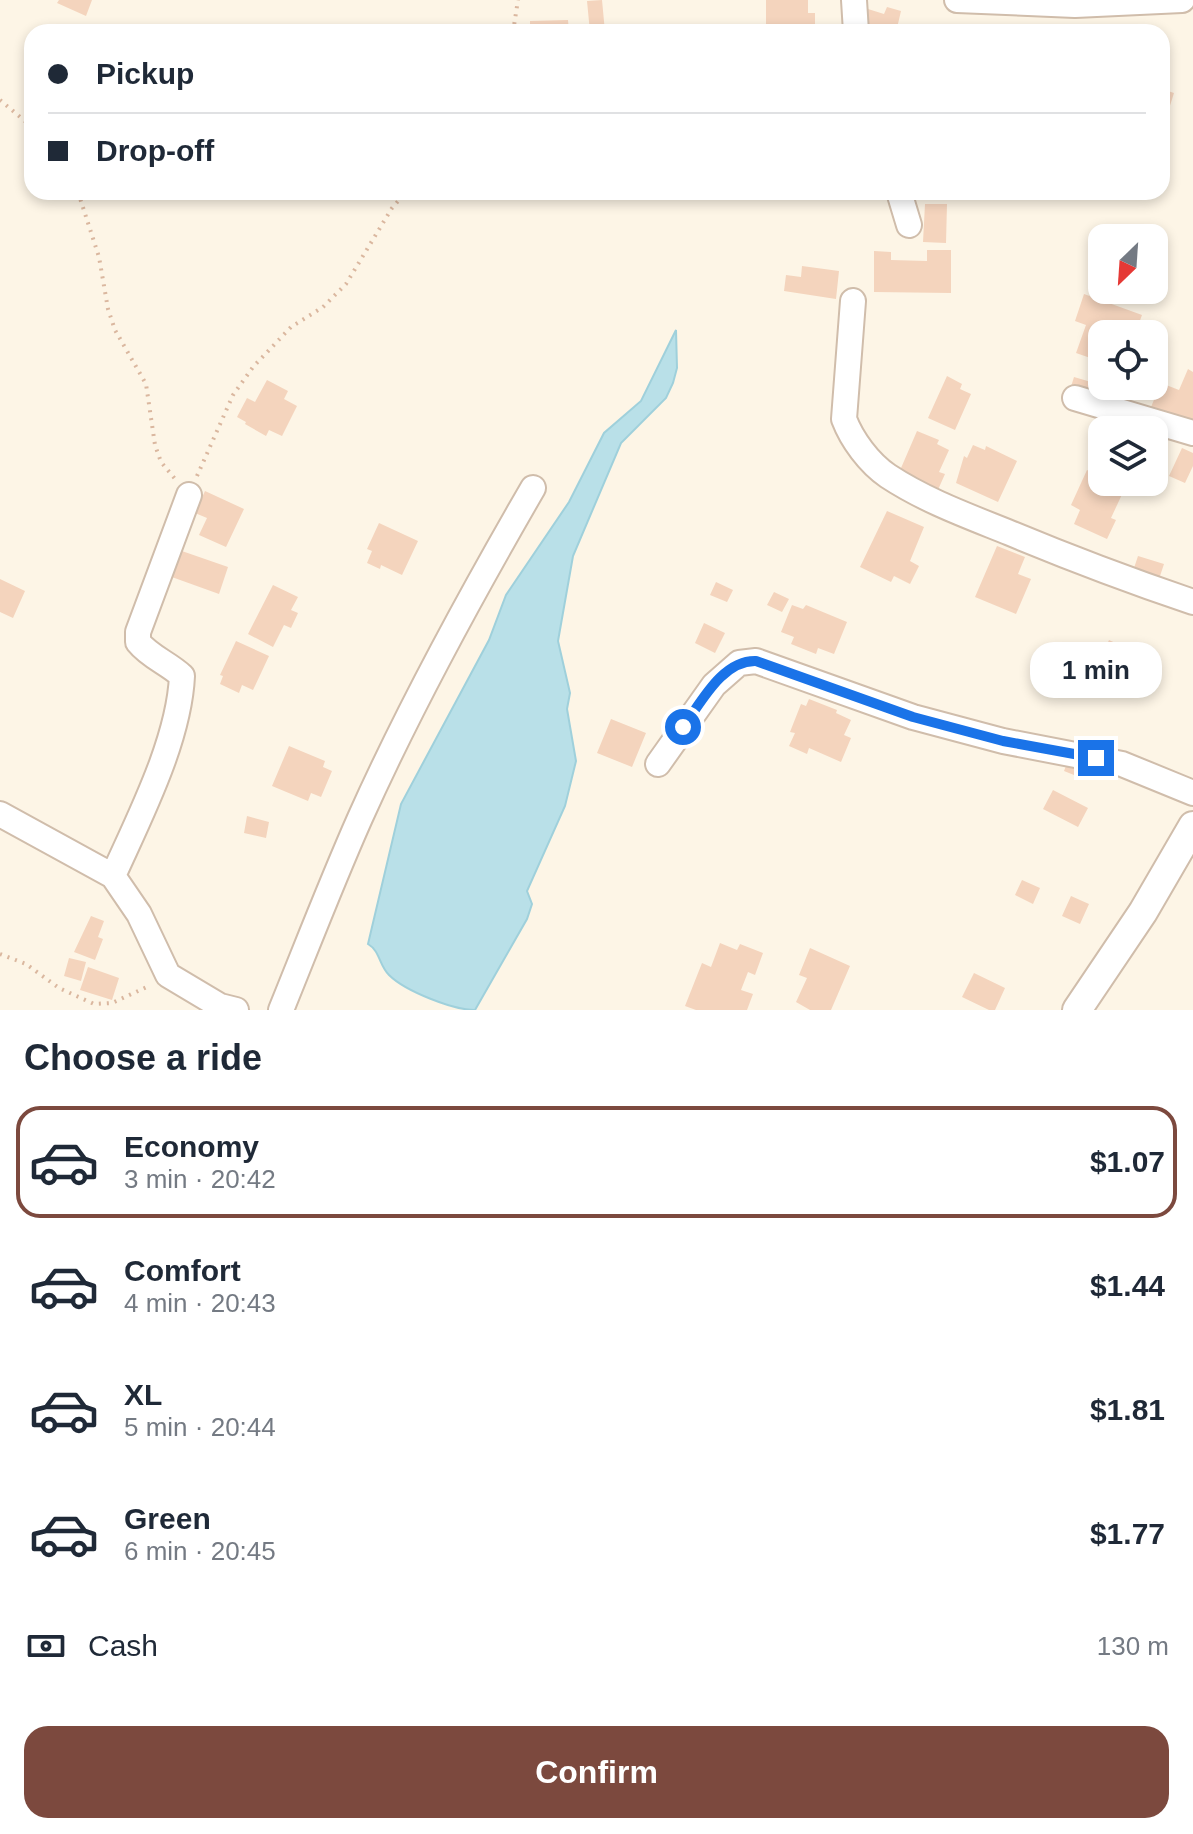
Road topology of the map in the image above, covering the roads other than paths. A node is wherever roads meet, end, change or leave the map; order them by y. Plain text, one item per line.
1 (854, 0) edge
2 (957, 0) edge
3 (1182, 0) edge
4 (856, 24) edge
5 (901, 200) edge
6 (909, 225) dead end
7 (853, 301) dead end
8 (1075, 398) dead end
9 (1193, 433) edge
10 (533, 488) dead end
11 (189, 495) road end
12 (1193, 602) edge
13 (658, 764) dead end
14 (1193, 793) edge
15 (0, 814) edge
16 (1193, 826) edge
17 (113, 876) junction
18 (236, 1010) edge
19 (281, 1010) edge
20 (1077, 1010) edge

1 - 4 street
2 - 3 street
5 - 6 street
7 - 12 street
8 - 9 street
10 - 19 street
11 - 17 street
13 - 14 street
15 - 17 street
16 - 20 street
17 - 18 street

